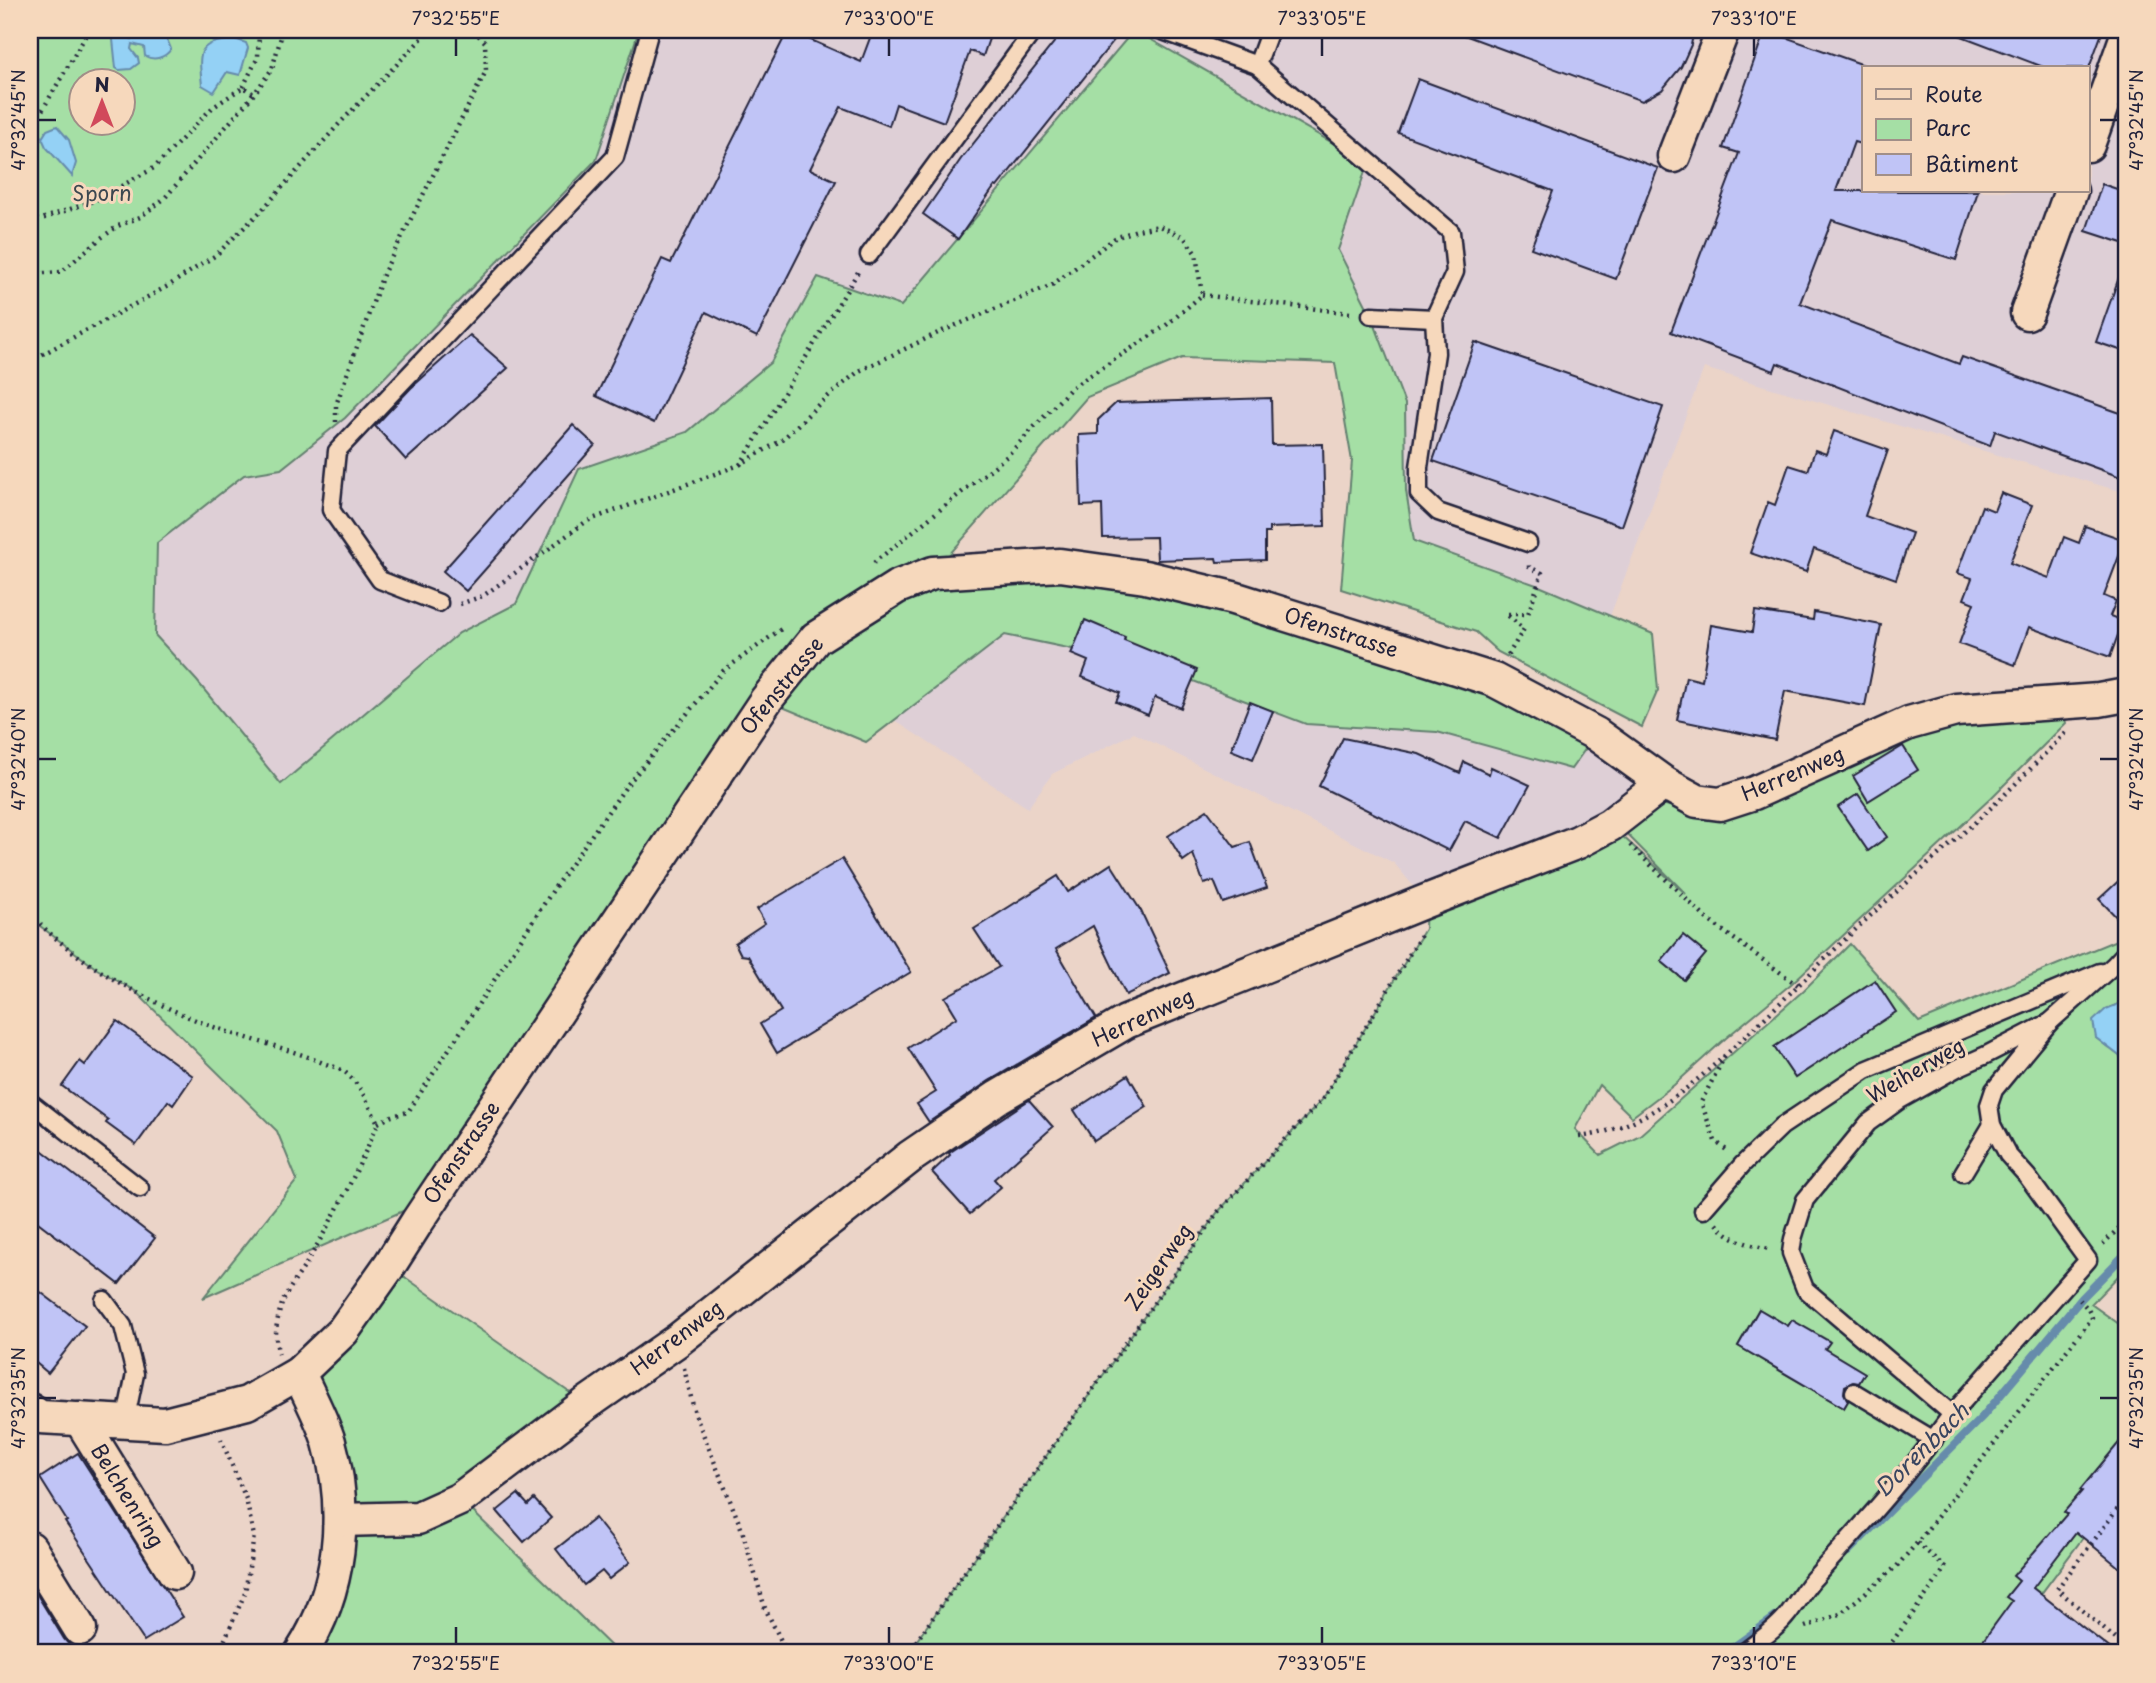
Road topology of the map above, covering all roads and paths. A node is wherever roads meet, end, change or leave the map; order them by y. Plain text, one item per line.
1 (89, 30) edge
2 (259, 30) edge
3 (284, 30) edge
4 (429, 30) edge
5 (474, 30) edge
6 (650, 30) edge
7 (1034, 30) edge
8 (1160, 30) edge
9 (1270, 30) edge
10 (1723, 30) edge
11 (2126, 38) edge
12 (1257, 65) junction
13 (243, 88) junction
14 (254, 94) junction
15 (30, 127) edge
16 (2090, 139) edge
17 (1674, 156) dead end
18 (2071, 192) edge
19 (30, 220) edge
20 (869, 255) joint
21 (30, 274) edge
22 (1202, 295) junction
23 (2027, 313) dead end
24 (1371, 315) joint
25 (1434, 318) junction
26 (30, 361) edge
27 (337, 451) junction
28 (739, 465) junction
29 (1528, 543) joint
30 (868, 568) dead end
31 (439, 603) joint
32 (790, 623) dead end
33 (1494, 680) junction
34 (2113, 697) edge
35 (1664, 783) junction
36 (1609, 825) junction
37 (1426, 901) junction
38 (30, 914) edge
39 (2126, 952) edge
40 (2114, 965) junction
41 (1799, 986) junction
42 (2050, 1022) junction
43 (1726, 1054) junction
44 (30, 1102) edge
45 (378, 1124) junction
46 (1992, 1125) junction
47 (1579, 1137) dead end
48 (1743, 1164) junction
49 (1963, 1173) dead end
50 (140, 1188) dead end
51 (1703, 1210) joint
52 (2126, 1221) edge
53 (1791, 1253) junction
54 (2088, 1260) junction
55 (104, 1300) dead end
56 (2085, 1305) dead end
57 (678, 1340) junction
58 (293, 1378) junction
59 (1854, 1392) dead end
60 (209, 1413) junction
61 (1952, 1414) junction
62 (33, 1418) edge
63 (80, 1419) junction
64 (125, 1422) junction
65 (1934, 1440) junction
66 (2126, 1498) edge
67 (340, 1520) junction
68 (1917, 1543) junction
69 (30, 1548) edge
70 (175, 1573) dead end
71 (1785, 1617) junction
72 (80, 1629) dead end
73 (2126, 1648) edge
74 (219, 1653) edge
75 (301, 1653) edge
76 (787, 1653) edge
77 (908, 1653) edge
78 (1743, 1653) edge
79 (1884, 1653) edge

1 - 15 path
2 - 13 path
3 - 14 path
4 - 26 path
5 - 27 path
6 - 27 lane
7 - 20 lane
8 - 12 lane
9 - 12 lane
10 - 17 street
11 - 16 street
12 - 25 lane
13 - 14 path
13 - 19 path
14 - 21 path
18 - 23 street
20 - 28 path
22 - 24 path
22 - 28 path
22 - 30 path
24 - 25 lane
25 - 29 lane
27 - 31 lane
28 - 31 path
29 - 33 path
32 - 45 path
33 - 35 street, Ofenstrasse
33 - 58 street, Ofenstrasse
34 - 35 street, Herrenweg
34 - 41 path
35 - 36 street, Herrenweg
36 - 37 street, Herrenweg
36 - 41 path
37 - 57 street, Herrenweg
37 - 77 path, Zeigerweg
38 - 45 path
39 - 40 lane, Weiherweg
40 - 42 lane, Weiherweg
40 - 48 lane
41 - 43 path
42 - 46 lane
42 - 53 lane, Weiherweg
43 - 47 path
43 - 48 path
44 - 50 lane
45 - 58 path
46 - 49 lane
46 - 54 lane
48 - 51 lane
51 - 53 path
52 - 54 path
53 - 61 lane
54 - 61 lane
55 - 64 lane
56 - 68 path
57 - 67 street, Herrenweg
57 - 76 path
58 - 60 street, Ofenstrasse
58 - 67 street
59 - 65 lane
60 - 64 street, Ofenstrasse
60 - 74 path
61 - 65 lane
62 - 63 street, Ofenstrasse
63 - 64 street, Ofenstrasse
63 - 70 street, Belchenring
65 - 71 lane
66 - 73 path
67 - 75 street
68 - 71 path
68 - 79 path
69 - 72 street
71 - 78 lane

